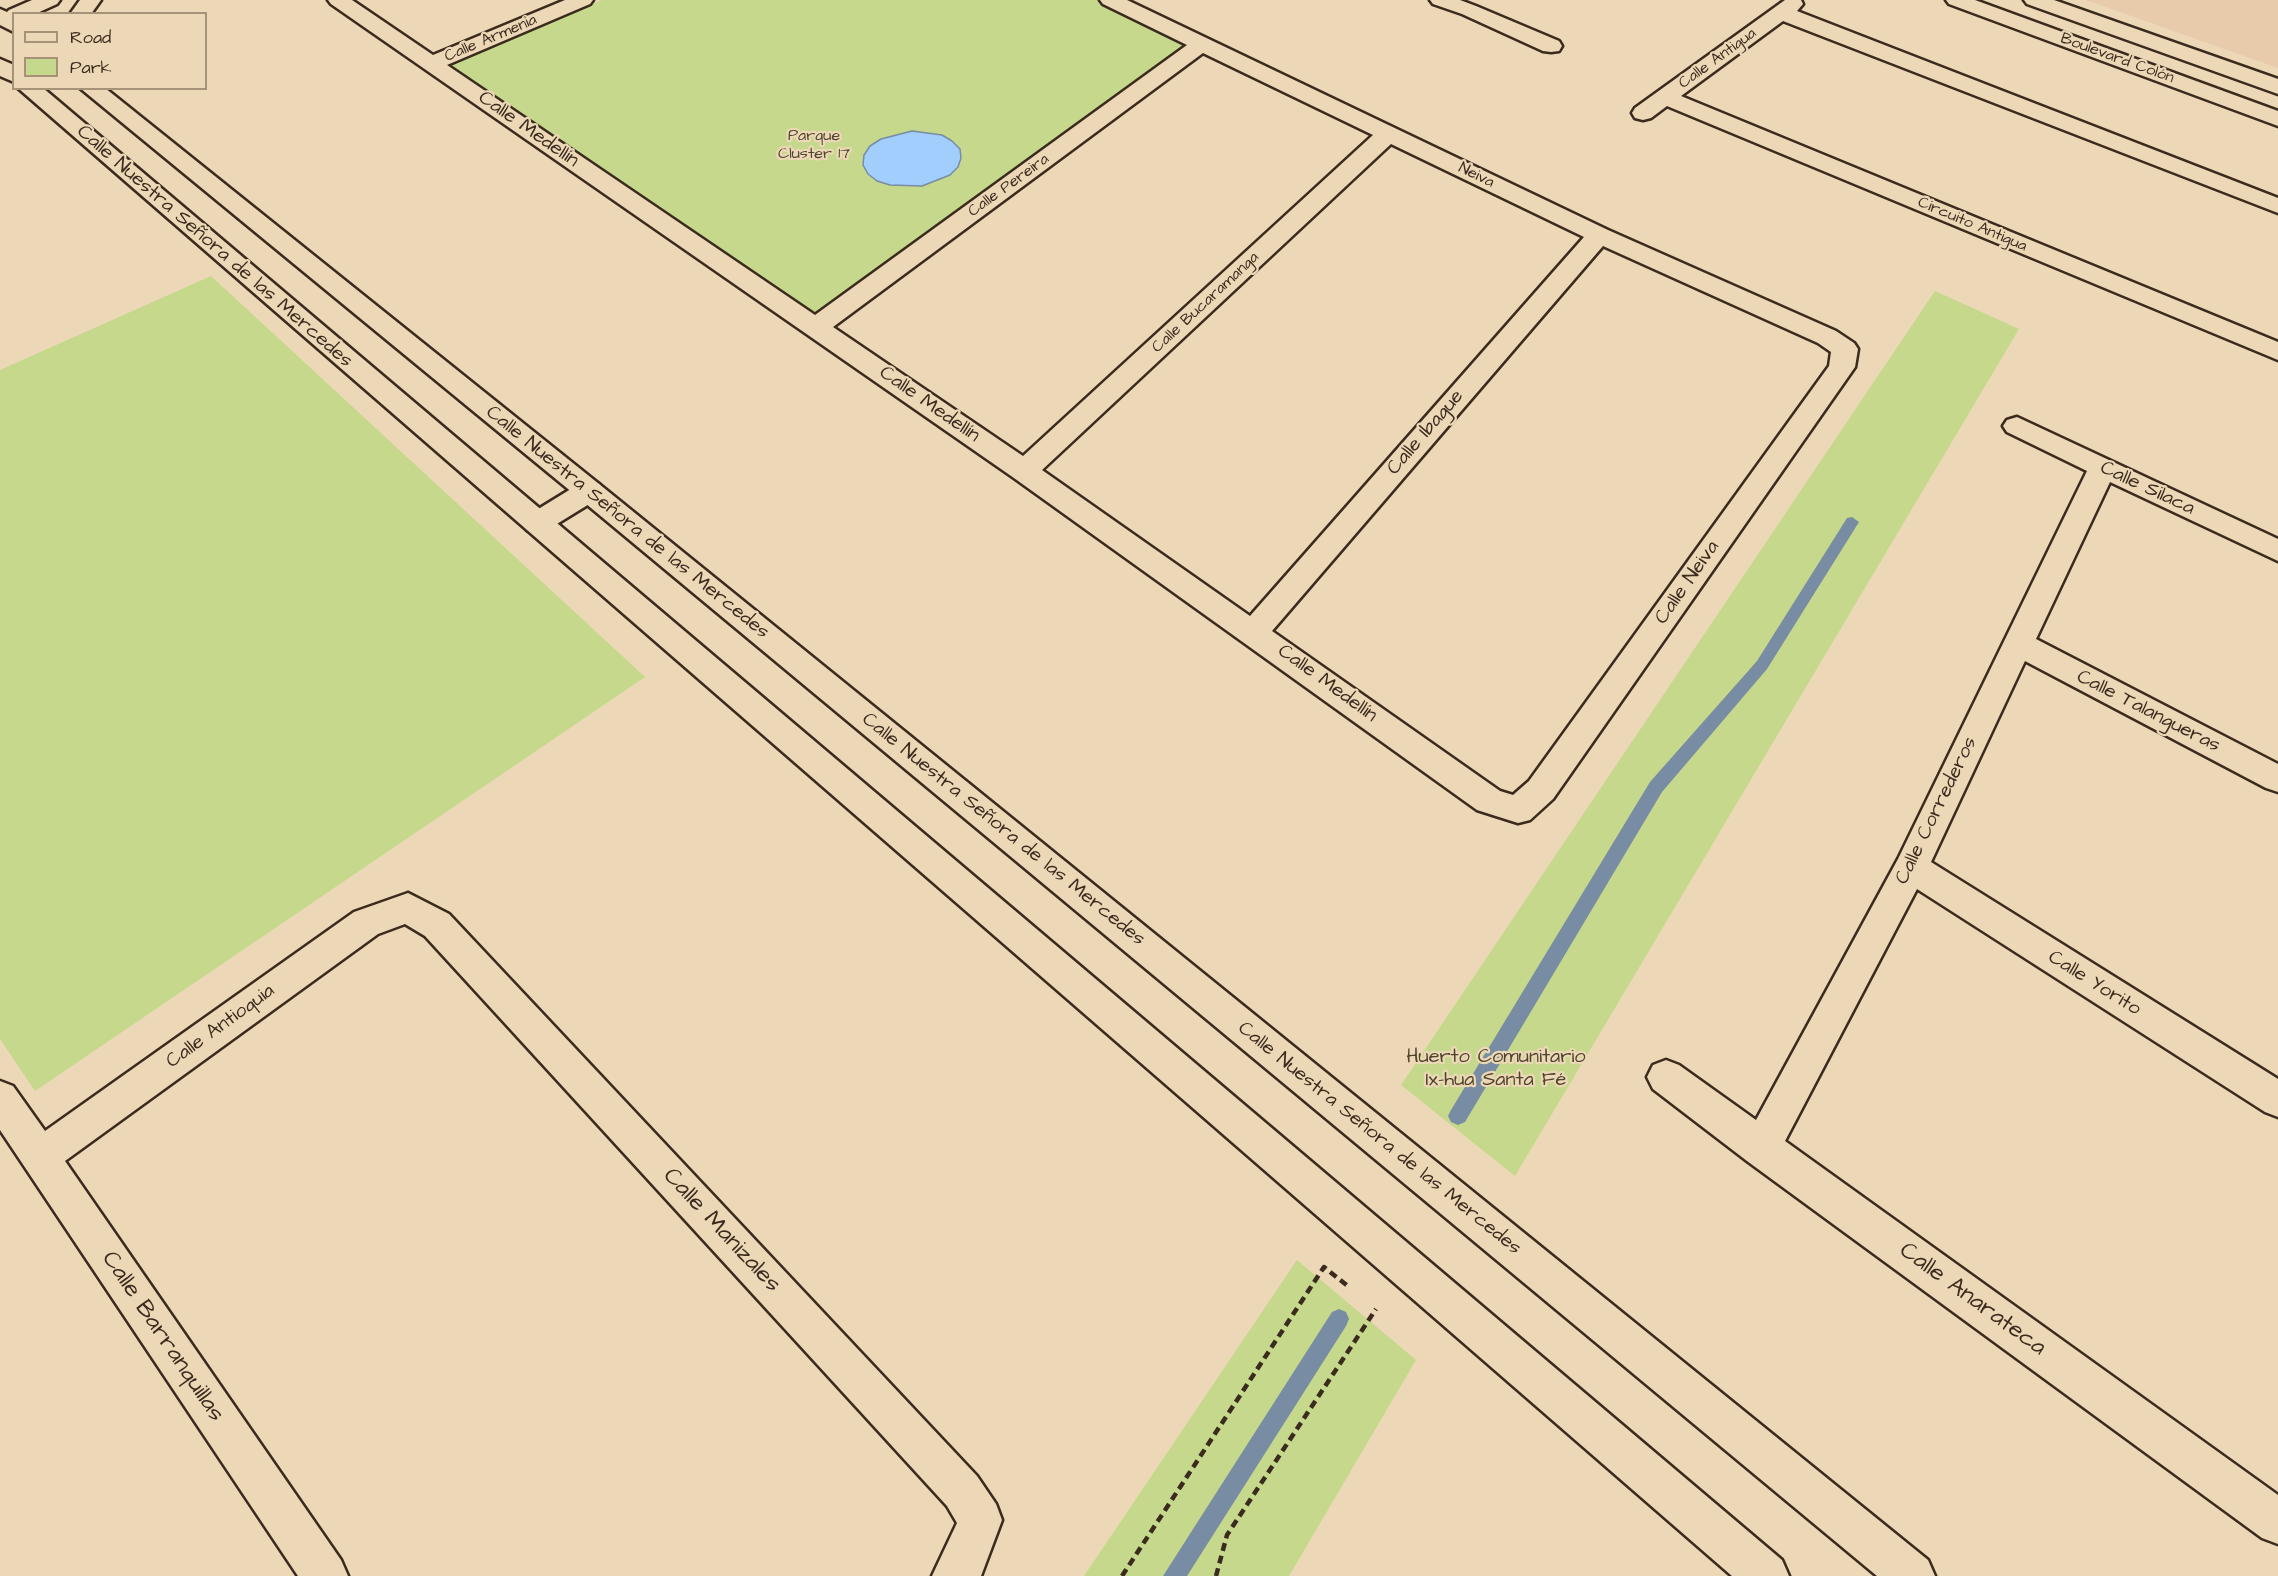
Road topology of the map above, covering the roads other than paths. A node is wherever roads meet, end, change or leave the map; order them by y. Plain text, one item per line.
1 (50, 0) edge
2 (338, 0) edge
3 (583, 0) edge
4 (1110, 0) edge
5 (1440, 0) edge
6 (1503, 0) edge
7 (1956, 0) edge
8 (2034, 0) edge
9 (1469, 10) junction
10 (22, 12) edge
11 (1203, 44) junction
12 (1551, 46) dead end
13 (432, 63) junction
14 (2278, 87) edge
15 (31, 90) edge
16 (93, 90) edge
17 (1665, 98) junction
18 (1643, 113) dead end
19 (2278, 119) edge
20 (1388, 134) junction
21 (2278, 206) edge
22 (1599, 235) junction
23 (816, 327) junction
24 (1845, 349) joint
25 (2278, 352) edge
26 (2017, 426) dead end
27 (2102, 468) junction
28 (1024, 471) junction
29 (590, 491) junction
30 (537, 524) junction
31 (2278, 551) edge
32 (1253, 632) junction
33 (2019, 644) junction
34 (2278, 779) edge
35 (1518, 810) joint
36 (1911, 867) junction
37 (408, 908) joint
38 (1666, 1077) dead end
39 (0, 1098) edge
40 (2278, 1100) edge
41 (1761, 1148) junction
42 (40, 1157) junction
43 (2278, 1522) edge
44 (325, 1576) edge
45 (956, 1576) edge
46 (1766, 1576) edge
47 (1912, 1576) edge

1 - 10 street
2 - 13 street, Calle Medellín
3 - 13 street, Calle Armenia
4 - 11 street, Neiva
5 - 9 street
6 - 9 street
7 - 19 street, Boulevard Colón
8 - 14 street, Boulevard Colón
9 - 12 street
11 - 20 street, Neiva
11 - 23 street, Calle Pereira
13 - 23 street, Calle Medellín
15 - 30 street, Calle Nuestra Señora de las Mercedes
16 - 29 street, Calle Nuestra Señora de las Mercedes
17 - 18 street, Calle Antigua
17 - 21 street, Calle Antigua
17 - 25 street, Circuito Antigua
20 - 22 street, Neiva
20 - 28 street, Calle Bucaramanga
22 - 24 street, Neiva
22 - 32 street, Calle Ibague
23 - 28 street, Calle Medellín
24 - 35 street, Calle Neiva
26 - 27 street, Calle Silaca
27 - 31 street, Calle Silaca
27 - 33 street, Calle Correderos
28 - 32 street, Calle Medellín
29 - 30 street
29 - 47 street, Calle Nuestra Señora de las Mercedes
30 - 46 street, Calle Nuestra Señora de las Mercedes
32 - 35 street, Calle Medellín
33 - 34 street, Calle Talangueras
33 - 36 street, Calle Correderos
36 - 40 street, Calle Yorito
36 - 41 street, Calle Correderos
37 - 42 street, Calle Antioquia
37 - 45 street, Calle Manizales
38 - 41 street, Calle Anarateca
39 - 42 street, Calle Barranquillas
41 - 43 street, Calle Anarateca
42 - 44 street, Calle Barranquillas

